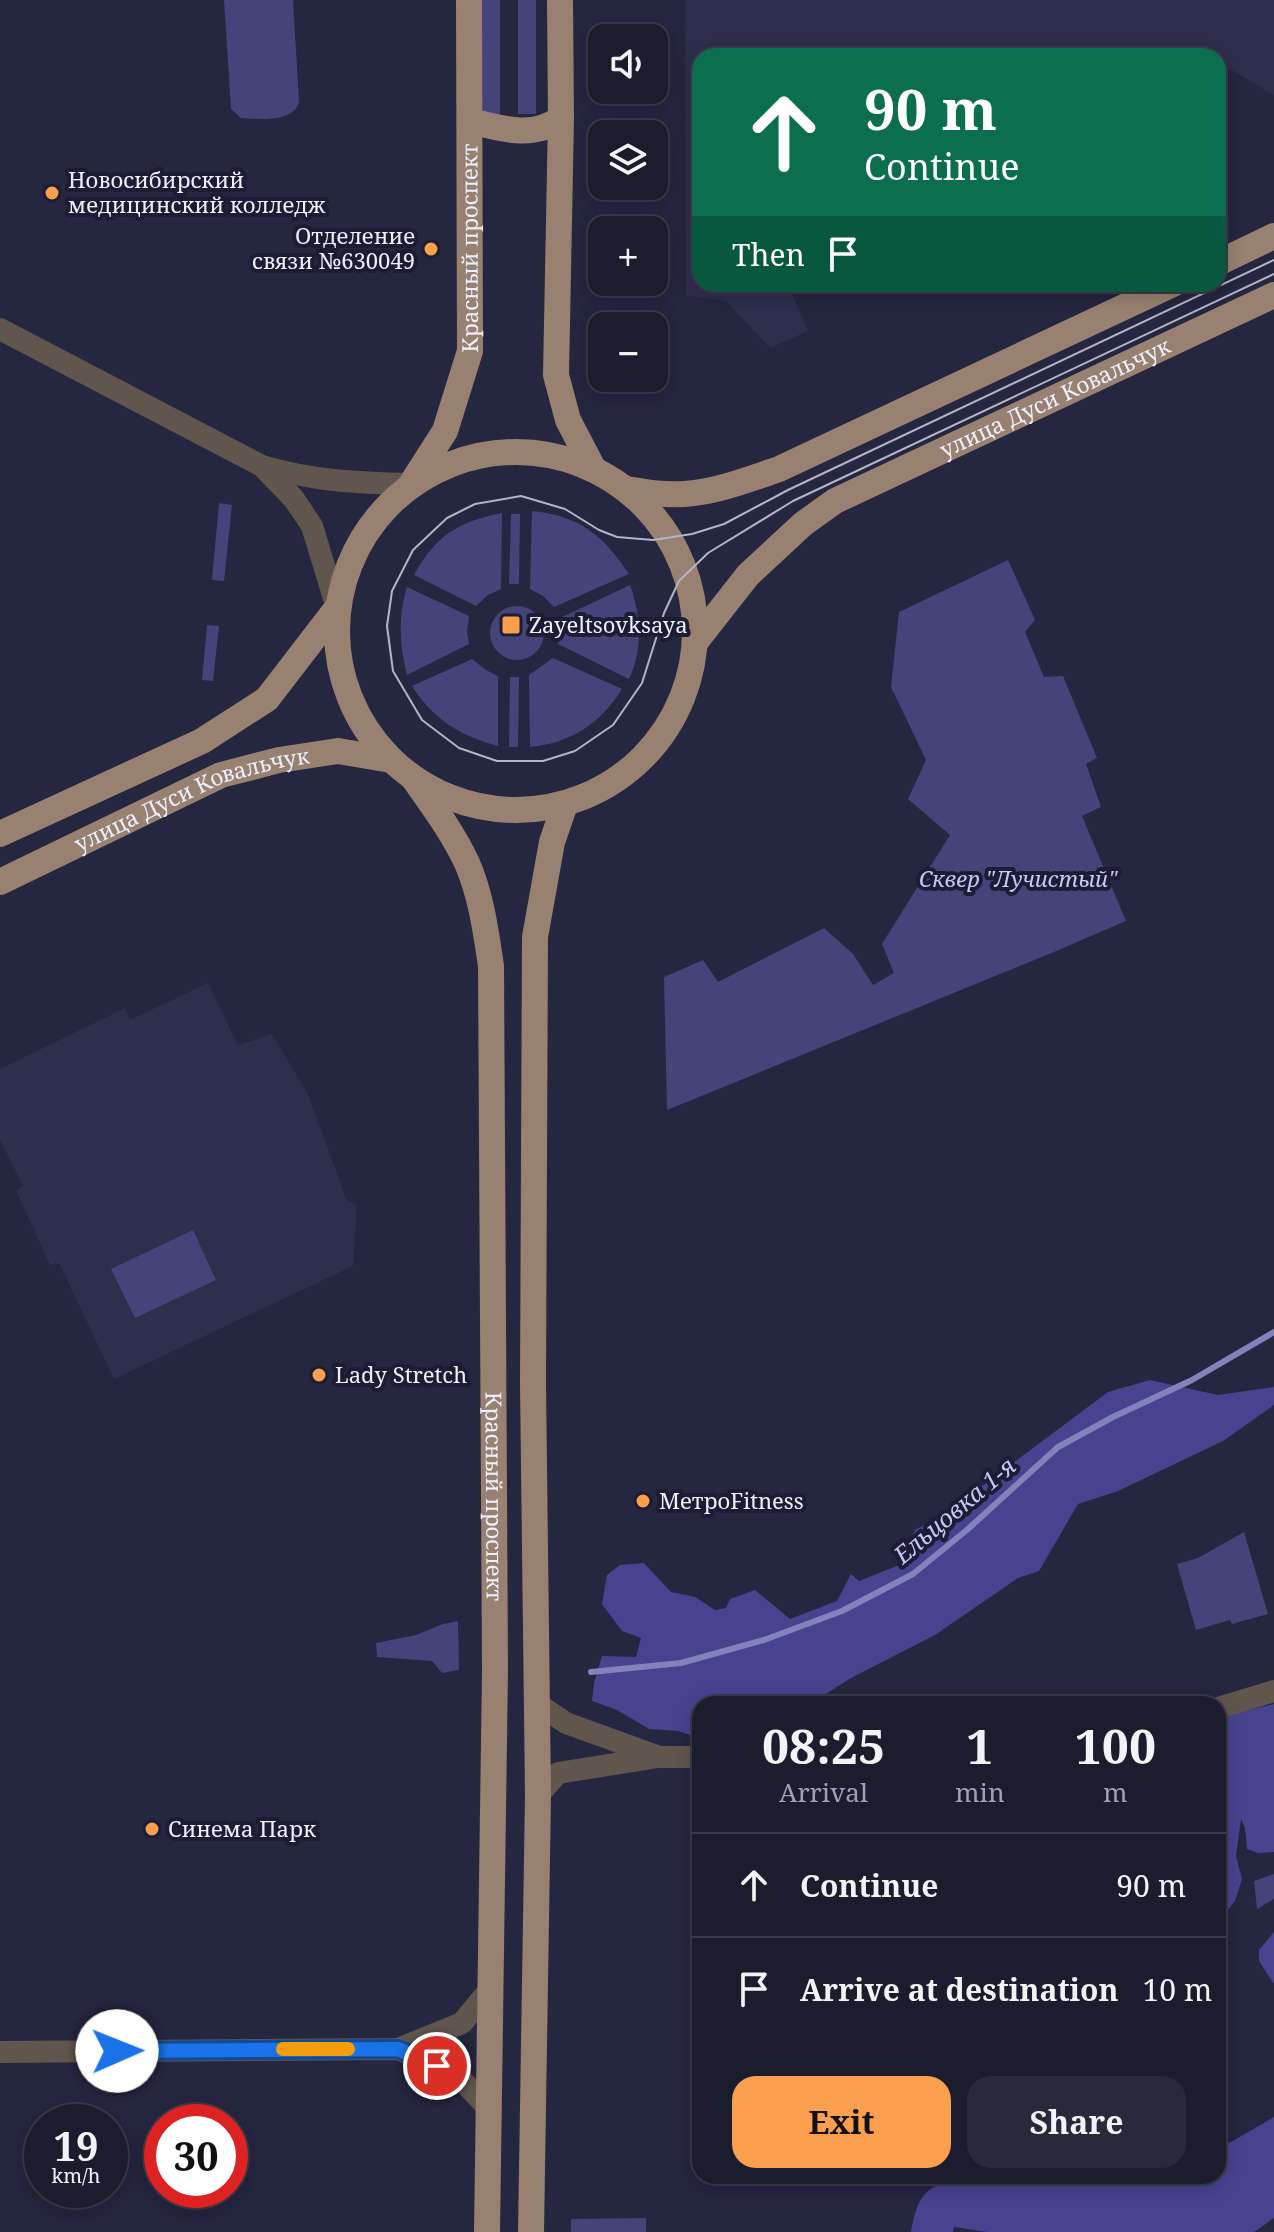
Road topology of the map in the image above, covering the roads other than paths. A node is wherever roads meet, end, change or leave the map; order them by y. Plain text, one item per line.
1 (469, 0) edge
2 (560, 0) edge
3 (561, 118) junction
4 (471, 121) junction
5 (1274, 236) edge
6 (1226, 259) edge
7 (1156, 292) edge
8 (1274, 295) edge
9 (0, 329) edge
10 (262, 466) junction
11 (593, 468) junction
12 (411, 484) junction
13 (627, 489) junction
14 (337, 608) junction
15 (697, 640) junction
16 (391, 760) junction
17 (414, 779) junction
18 (565, 804) junction
19 (0, 834) edge
20 (0, 882) edge
21 (1274, 1691) edge
22 (538, 1704) junction
23 (1226, 1706) edge
24 (658, 1757) junction
25 (692, 1757) edge
26 (538, 1795) junction
27 (490, 1989) junction
28 (398, 2049) junction
29 (0, 2052) edge
30 (489, 2109) junction
31 (487, 2232) edge
32 (531, 2232) edge

1 - 4 main road, Красный проспект
2 - 3 main road
3 - 4 main road
3 - 11 main road
4 - 12 main road, Красный проспект
5 - 6 main road
7 - 13 main road
8 - 15 main road, улица Дуси Ковальчук
9 - 10 street
10 - 12 street
10 - 14 street
11 - 12 main road
11 - 13 main road
12 - 14 main road
13 - 15 main road
14 - 16 main road
14 - 19 main road, улица Дуси Ковальчук
15 - 18 main road
16 - 17 main road
16 - 20 main road, улица Дуси Ковальчук
17 - 18 main road
17 - 27 main road, Красный проспект
18 - 22 main road, Красный проспект
21 - 23 street
22 - 24 street
22 - 26 main road, Красный проспект
24 - 25 street
24 - 26 street
26 - 32 main road, Красный проспект
27 - 28 street
27 - 30 main road, Красный проспект
28 - 29 street
28 - 30 street
30 - 31 main road, Красный проспект

